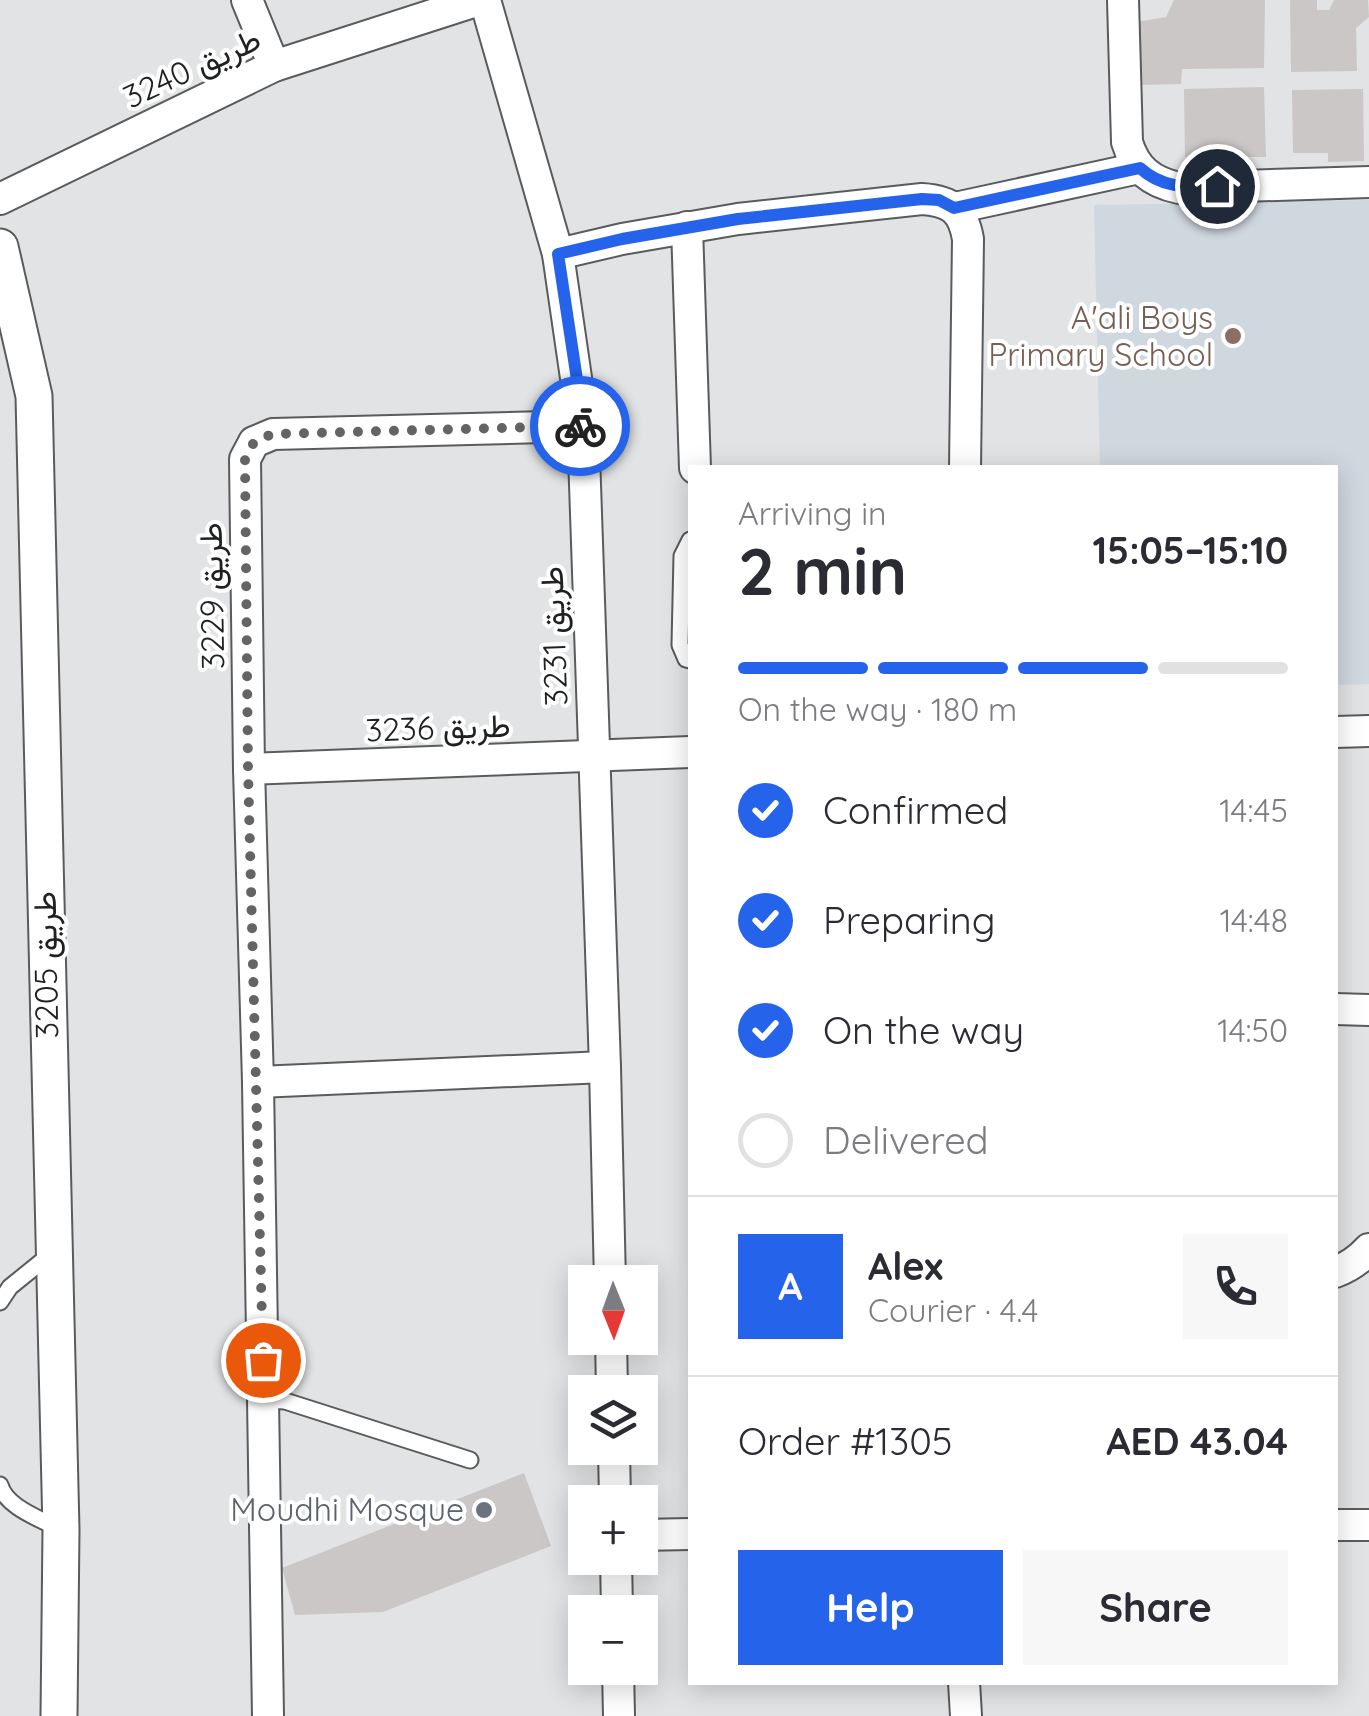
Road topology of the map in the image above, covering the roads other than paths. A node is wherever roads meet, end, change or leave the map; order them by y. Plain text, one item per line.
1 (247, 0) edge
2 (482, 0) edge
3 (1122, 0) edge
4 (274, 66) junction
5 (1140, 168) junction
6 (1369, 182) edge
7 (0, 200) edge
8 (954, 208) junction
9 (687, 226) junction
10 (0, 246) edge
11 (558, 254) junction
12 (584, 426) junction
13 (696, 465) edge
14 (965, 465) edge
15 (688, 544) edge
16 (688, 660) edge
17 (1369, 731) edge
18 (1338, 732) edge
19 (688, 752) edge
20 (593, 757) junction
21 (248, 769) junction
22 (1338, 1009) edge
23 (1369, 1010) edge
24 (605, 1068) junction
25 (258, 1082) junction
26 (1369, 1249) edge
27 (52, 1253) junction
28 (610, 1265) edge
29 (1338, 1271) edge
30 (0, 1302) edge
31 (263, 1400) junction
32 (470, 1460) dead end
33 (0, 1484) edge
34 (1338, 1525) edge
35 (1369, 1525) edge
36 (60, 1530) junction
37 (688, 1534) edge
38 (658, 1535) edge
39 (618, 1685) edge
40 (964, 1685) edge
41 (61, 1706) edge
42 (268, 1716) edge
43 (619, 1716) edge
44 (966, 1716) edge

1 - 4 street
2 - 4 street, طريق 3240
2 - 11 street, طريق 3231
3 - 5 street
4 - 7 street, طريق 3240
5 - 6 street
5 - 8 street
8 - 9 street
8 - 14 street
9 - 11 street
9 - 13 street
10 - 27 street, طريق 3205
11 - 12 street, طريق 3231
12 - 20 street, طريق 3231
12 - 21 street, طريق 3229
15 - 16 lane
17 - 18 street
19 - 20 street, طريق 3236
20 - 21 street, طريق 3236
20 - 24 street, طريق 3231
21 - 25 street, طريق 3229
22 - 23 street
24 - 25 street
24 - 28 street, طريق 3231
25 - 31 street, طريق 3229
26 - 29 street
27 - 30 lane
27 - 36 street, طريق 3205
31 - 32 lane
31 - 42 street, طريق 3229
33 - 36 lane
34 - 35 street
36 - 41 street, طريق 3205
37 - 38 street
39 - 43 street
40 - 44 street

